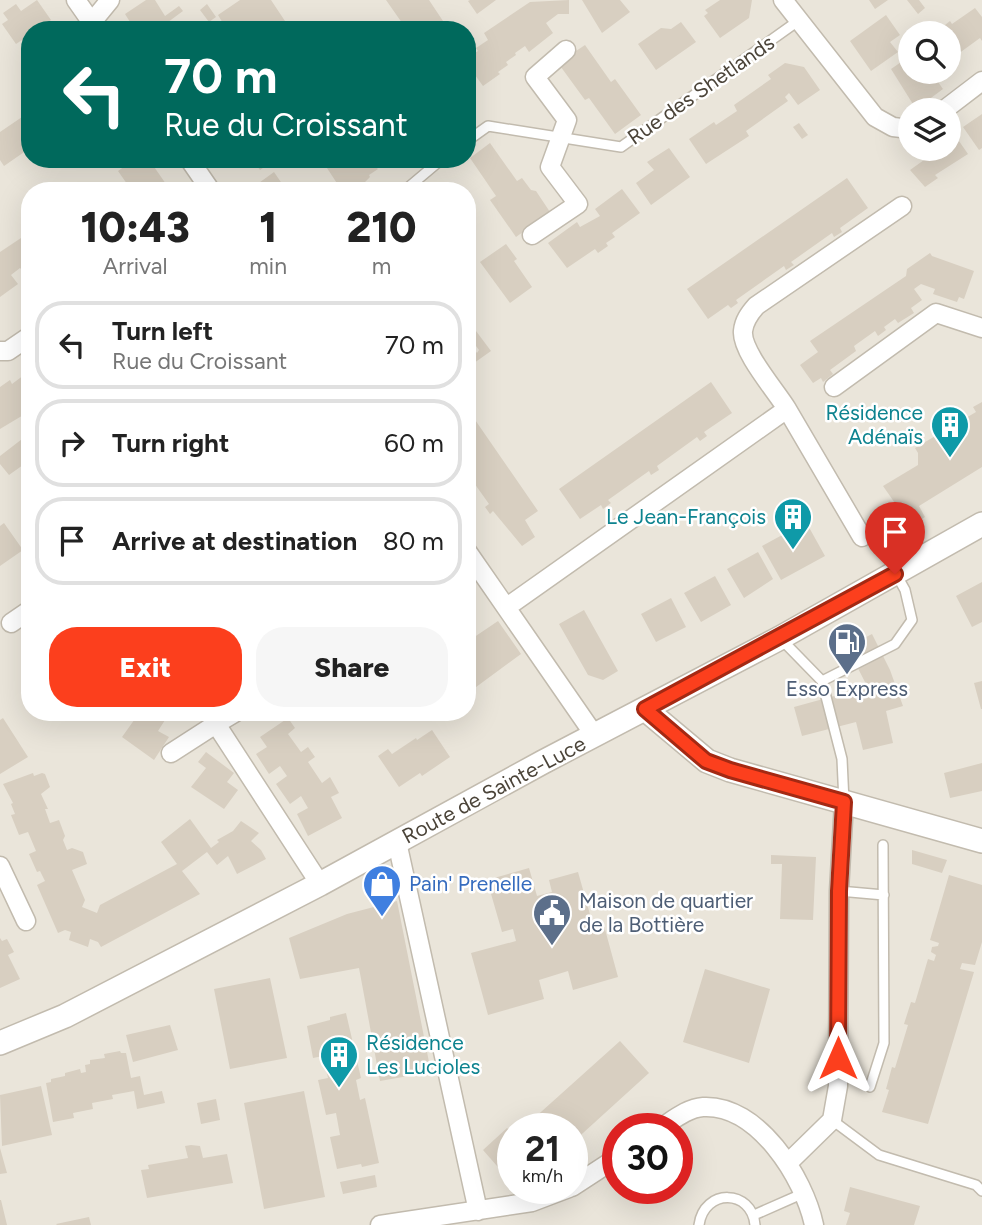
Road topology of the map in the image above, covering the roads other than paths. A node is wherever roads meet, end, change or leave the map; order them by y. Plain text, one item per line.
1 (76, 0) edge
2 (110, 0) edge
3 (782, 0) edge
4 (91, 21) edge
5 (97, 21) edge
6 (798, 21) junction
7 (566, 50) dead end
8 (982, 81) edge
9 (960, 98) edge
10 (898, 128) edge
11 (476, 135) edge
12 (560, 139) junction
13 (431, 168) edge
14 (415, 182) edge
15 (902, 206) dead end
16 (532, 235) dead end
17 (982, 328) edge
18 (21, 342) edge
19 (0, 351) edge
20 (834, 387) dead end
21 (788, 409) junction
22 (982, 524) edge
23 (862, 537) dead end
24 (476, 564) edge
25 (895, 574) junction
26 (507, 607) junction
27 (21, 616) edge
28 (11, 623) dead end
29 (780, 638) junction
30 (822, 681) junction
31 (645, 709) junction
32 (221, 721) edge
33 (216, 724) junction
34 (595, 736) junction
35 (171, 753) dead end
36 (844, 802) junction
37 (982, 841) edge
38 (397, 842) junction
39 (883, 845) dead end
40 (0, 866) edge
41 (320, 884) junction
42 (839, 891) junction
43 (884, 895) junction
44 (26, 921) dead end
45 (0, 1044) edge
46 (870, 1087) dead end
47 (685, 1113) edge
48 (832, 1121) junction
49 (788, 1164) junction
50 (982, 1191) edge
51 (805, 1193) junction
52 (519, 1204) edge
53 (478, 1211) junction
54 (755, 1220) edge
55 (380, 1225) edge
56 (699, 1225) edge
57 (814, 1225) edge

1 - 4 street
2 - 5 street
3 - 6 street
6 - 10 street
6 - 12 lane, Rue des Shetlands
7 - 12 street
8 - 9 street
11 - 12 lane, Rue des Shetlands
12 - 16 street
13 - 14 lane
15 - 21 street
17 - 20 street
18 - 19 street
21 - 23 street
21 - 26 street
22 - 25 street, Route de Sainte-Luce
24 - 26 street
25 - 29 street, Route de Sainte-Luce
25 - 30 lane
26 - 34 street
27 - 28 street
29 - 30 lane
29 - 31 street, Route de Sainte-Luce
30 - 36 lane
31 - 34 street, Route de Sainte-Luce
31 - 36 street
32 - 33 street
33 - 35 street
33 - 41 street
34 - 38 street, Route de Sainte-Luce
36 - 37 street
36 - 42 street
38 - 41 street, Route de Sainte-Luce
38 - 53 street
39 - 43 lane
40 - 44 street
41 - 45 street, Route de Sainte-Luce
42 - 43 lane
42 - 48 street
43 - 46 lane
47 - 49 street
48 - 49 street
48 - 50 lane
49 - 51 street
51 - 54 lane
51 - 57 street
52 - 53 street
53 - 55 street
54 - 56 lane

